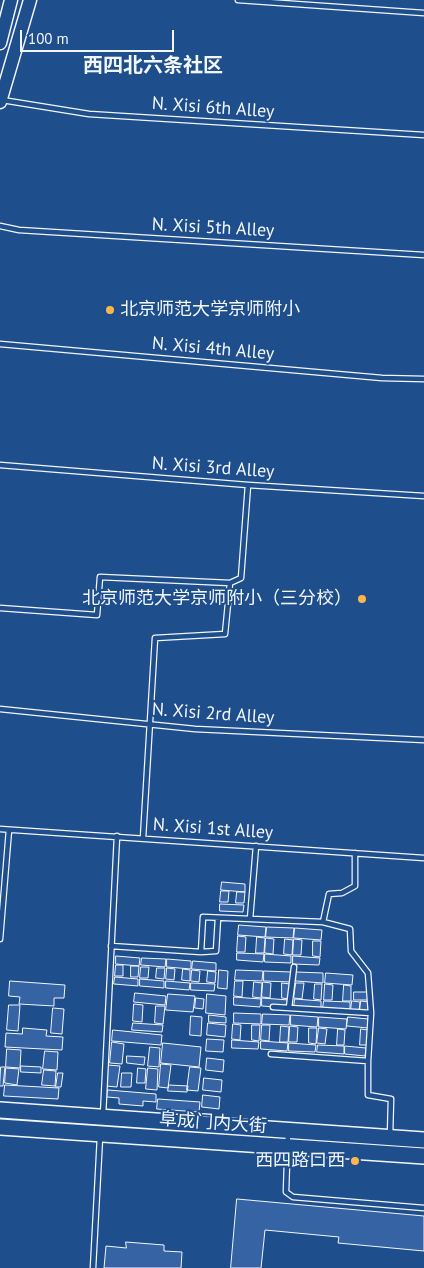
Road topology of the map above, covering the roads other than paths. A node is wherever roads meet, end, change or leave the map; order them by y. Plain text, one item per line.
1 (11, 0) edge
2 (30, 0) edge
3 (238, 0) edge
4 (424, 13) edge
5 (0, 43) edge
6 (0, 101) edge
7 (424, 135) edge
8 (0, 226) edge
9 (424, 255) edge
10 (0, 344) edge
11 (424, 379) edge
12 (0, 465) edge
13 (248, 485) junction
14 (424, 496) edge
15 (230, 583) junction
16 (0, 608) edge
17 (0, 709) edge
18 (149, 724) junction
19 (424, 740) edge
20 (0, 829) edge
21 (9, 830) junction
22 (117, 836) junction
23 (143, 838) junction
24 (256, 846) junction
25 (355, 853) junction
26 (424, 858) edge
27 (218, 918) junction
28 (250, 919) junction
29 (323, 922) junction
30 (0, 938) edge
31 (111, 946) junction
32 (201, 952) junction
33 (294, 967) dead end
34 (273, 1007) dead end
35 (289, 1008) junction
36 (371, 1013) junction
37 (271, 1054) dead end
38 (368, 1061) junction
39 (0, 1110) edge
40 (103, 1117) junction
41 (0, 1127) edge
42 (288, 1130) junction
43 (100, 1134) junction
44 (389, 1138) junction
45 (424, 1140) edge
46 (287, 1147) junction
47 (424, 1156) edge
48 (424, 1208) edge
49 (93, 1268) edge

1 - 5 main road
2 - 6 main road
3 - 4 lane
6 - 7 lane, N. Xisi 6th Alley
8 - 9 lane, N. Xisi 5th Alley
10 - 11 lane, N. Xisi 4th Alley
12 - 13 lane, N. Xisi 3rd Alley
13 - 14 lane, N. Xisi 3rd Alley
13 - 15 lane
15 - 16 lane
15 - 18 lane
17 - 18 lane, N. Xisi 2rd Alley
18 - 19 lane, N. Xisi 2rd Alley
18 - 23 lane
20 - 21 lane, N. Xisi 1st Alley
21 - 22 lane, N. Xisi 1st Alley
21 - 30 lane
22 - 23 lane, N. Xisi 1st Alley
22 - 31 lane
23 - 24 lane, N. Xisi 1st Alley
24 - 25 lane, N. Xisi 1st Alley
24 - 28 lane
25 - 26 lane, N. Xisi 1st Alley
25 - 29 lane
27 - 28 lane
27 - 32 lane
27 - 32 lane
28 - 29 lane
29 - 36 lane
31 - 32 lane
31 - 40 lane
33 - 35 lane
34 - 35 lane
35 - 36 lane
36 - 38 lane
37 - 38 lane
38 - 44 lane
39 - 40 main road, 阜成门内大街
40 - 42 main road, 阜成门内大街
41 - 43 main road, 阜成门内大街
42 - 44 main road, 阜成门内大街
42 - 46 lane
43 - 46 main road, 阜成门内大街
43 - 49 lane
44 - 45 main road, 阜成门内大街
46 - 47 main road, 阜成门内大街
46 - 48 lane

